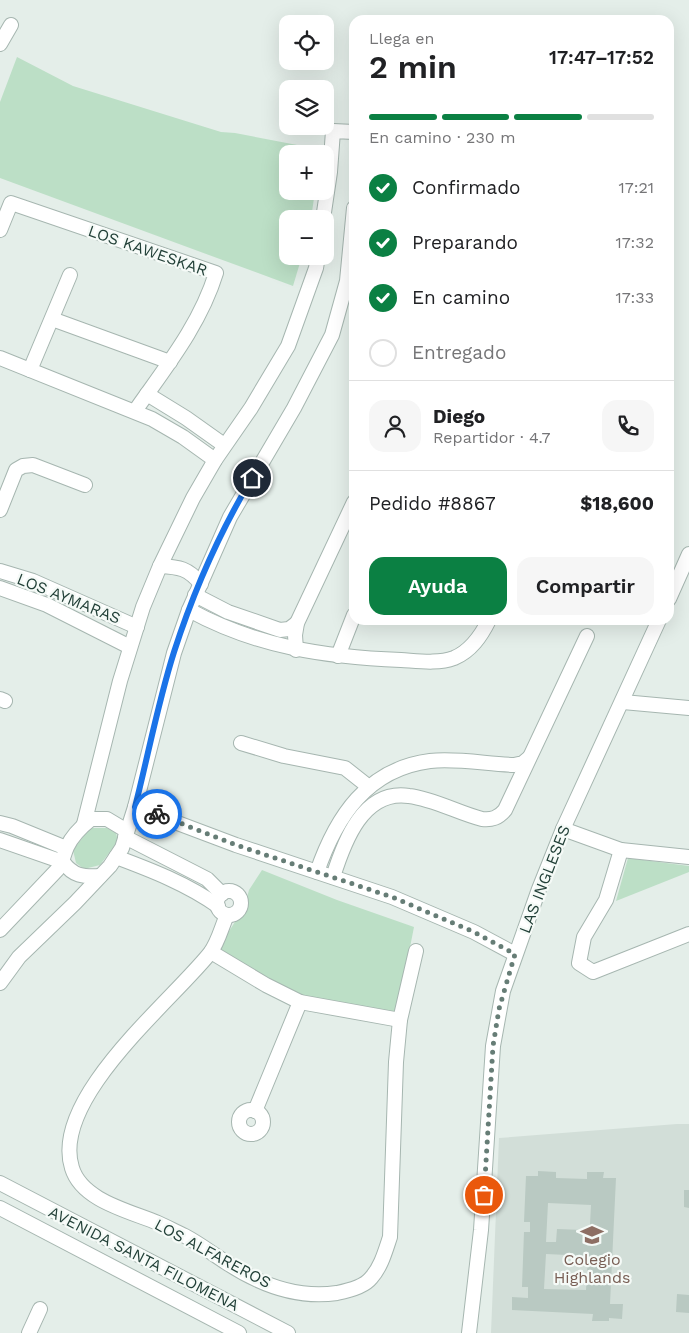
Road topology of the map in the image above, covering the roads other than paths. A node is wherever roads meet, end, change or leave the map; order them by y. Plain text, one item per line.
1 (11, 25) dead end
2 (0, 44) edge
3 (349, 132) edge
4 (325, 210) edge
5 (0, 230) edge
6 (316, 265) edge
7 (349, 268) edge
8 (70, 275) dead end
9 (52, 319) junction
10 (0, 358) edge
11 (170, 362) junction
12 (30, 370) junction
13 (147, 394) junction
14 (135, 411) junction
15 (224, 446) junction
16 (215, 460) junction
17 (85, 486) dead end
18 (0, 510) edge
19 (349, 513) edge
20 (689, 554) edge
21 (160, 566) junction
22 (0, 571) edge
23 (0, 588) edge
24 (674, 588) edge
25 (198, 590) junction
26 (189, 610) junction
27 (297, 623) junction
28 (350, 625) edge
29 (486, 625) edge
30 (657, 625) edge
31 (137, 626) junction
32 (587, 636) dead end
33 (130, 647) junction
34 (296, 650) junction
35 (338, 656) junction
36 (623, 702) junction
37 (689, 708) edge
38 (241, 743) dead end
39 (529, 758) junction
40 (503, 765) junction
41 (401, 768) junction
42 (516, 786) junction
43 (369, 787) junction
44 (403, 795) junction
45 (135, 807) junction
46 (0, 823) edge
47 (84, 824) junction
48 (563, 829) junction
49 (126, 834) junction
50 (0, 840) edge
51 (621, 850) junction
52 (65, 855) junction
53 (116, 857) junction
54 (689, 858) edge
55 (317, 872) junction
56 (100, 876) junction
57 (333, 877) junction
58 (222, 905) junction
59 (0, 930) edge
60 (689, 934) edge
61 (416, 950) dead end
62 (211, 952) junction
63 (515, 954) junction
64 (0, 983) edge
65 (300, 1002) junction
66 (400, 1020) junction
67 (255, 1111) dead end
68 (0, 1183) edge
69 (36, 1203) junction
70 (0, 1208) edge
71 (26, 1222) junction
72 (40, 1309) dead end
73 (29, 1333) edge
74 (239, 1333) edge
75 (288, 1333) edge
76 (470, 1333) edge

1 - 2 street
3 - 4 street
5 - 11 street, LOS KAWESKAR
6 - 15 street
7 - 25 street
8 - 9 street
9 - 11 street
9 - 12 street
10 - 12 street
11 - 13 street, LOS KAWESKAR
12 - 14 street
13 - 14 street, LOS KAWESKAR
13 - 15 street
14 - 16 street
15 - 16 street
16 - 21 street
17 - 18 street
19 - 27 street
20 - 24 street
21 - 25 street
21 - 31 street
22 - 31 street, LOS AYMARAS
23 - 33 street, LOS AYMARAS
25 - 26 street
25 - 27 street
26 - 34 street
26 - 45 street
27 - 34 street
28 - 35 street
29 - 35 street
30 - 36 street, LAS INGLESES
31 - 33 street
32 - 39 street
33 - 47 street
34 - 35 street
36 - 37 street
36 - 48 street, LAS INGLESES
38 - 43 street
39 - 40 street
39 - 42 street
40 - 41 street
40 - 42 street
41 - 43 street
41 - 44 street
42 - 44 street
43 - 55 street
44 - 57 street
45 - 49 street
45 - 55 street
46 - 52 street
47 - 49 street
47 - 52 street
48 - 51 street
48 - 63 street, LAS INGLESES
49 - 53 street
49 - 58 street
50 - 52 street
51 - 54 street
51 - 60 street
52 - 56 street
52 - 59 street
53 - 56 street
53 - 58 street
55 - 57 street
56 - 64 street
57 - 63 street
58 - 62 street, LOS ALFAREROS
61 - 66 street, LOS ALFAREROS
62 - 65 street
62 - 66 street, LOS ALFAREROS
63 - 76 street, LAS INGLESES
65 - 66 street
65 - 67 street
68 - 69 street, AVENIDA SANTA FILOMENA
69 - 71 street
69 - 75 street, AVENIDA SANTA FILOMENA
70 - 71 street, AVENIDA SANTA FILOMENA
71 - 74 street, AVENIDA SANTA FILOMENA
72 - 73 street

